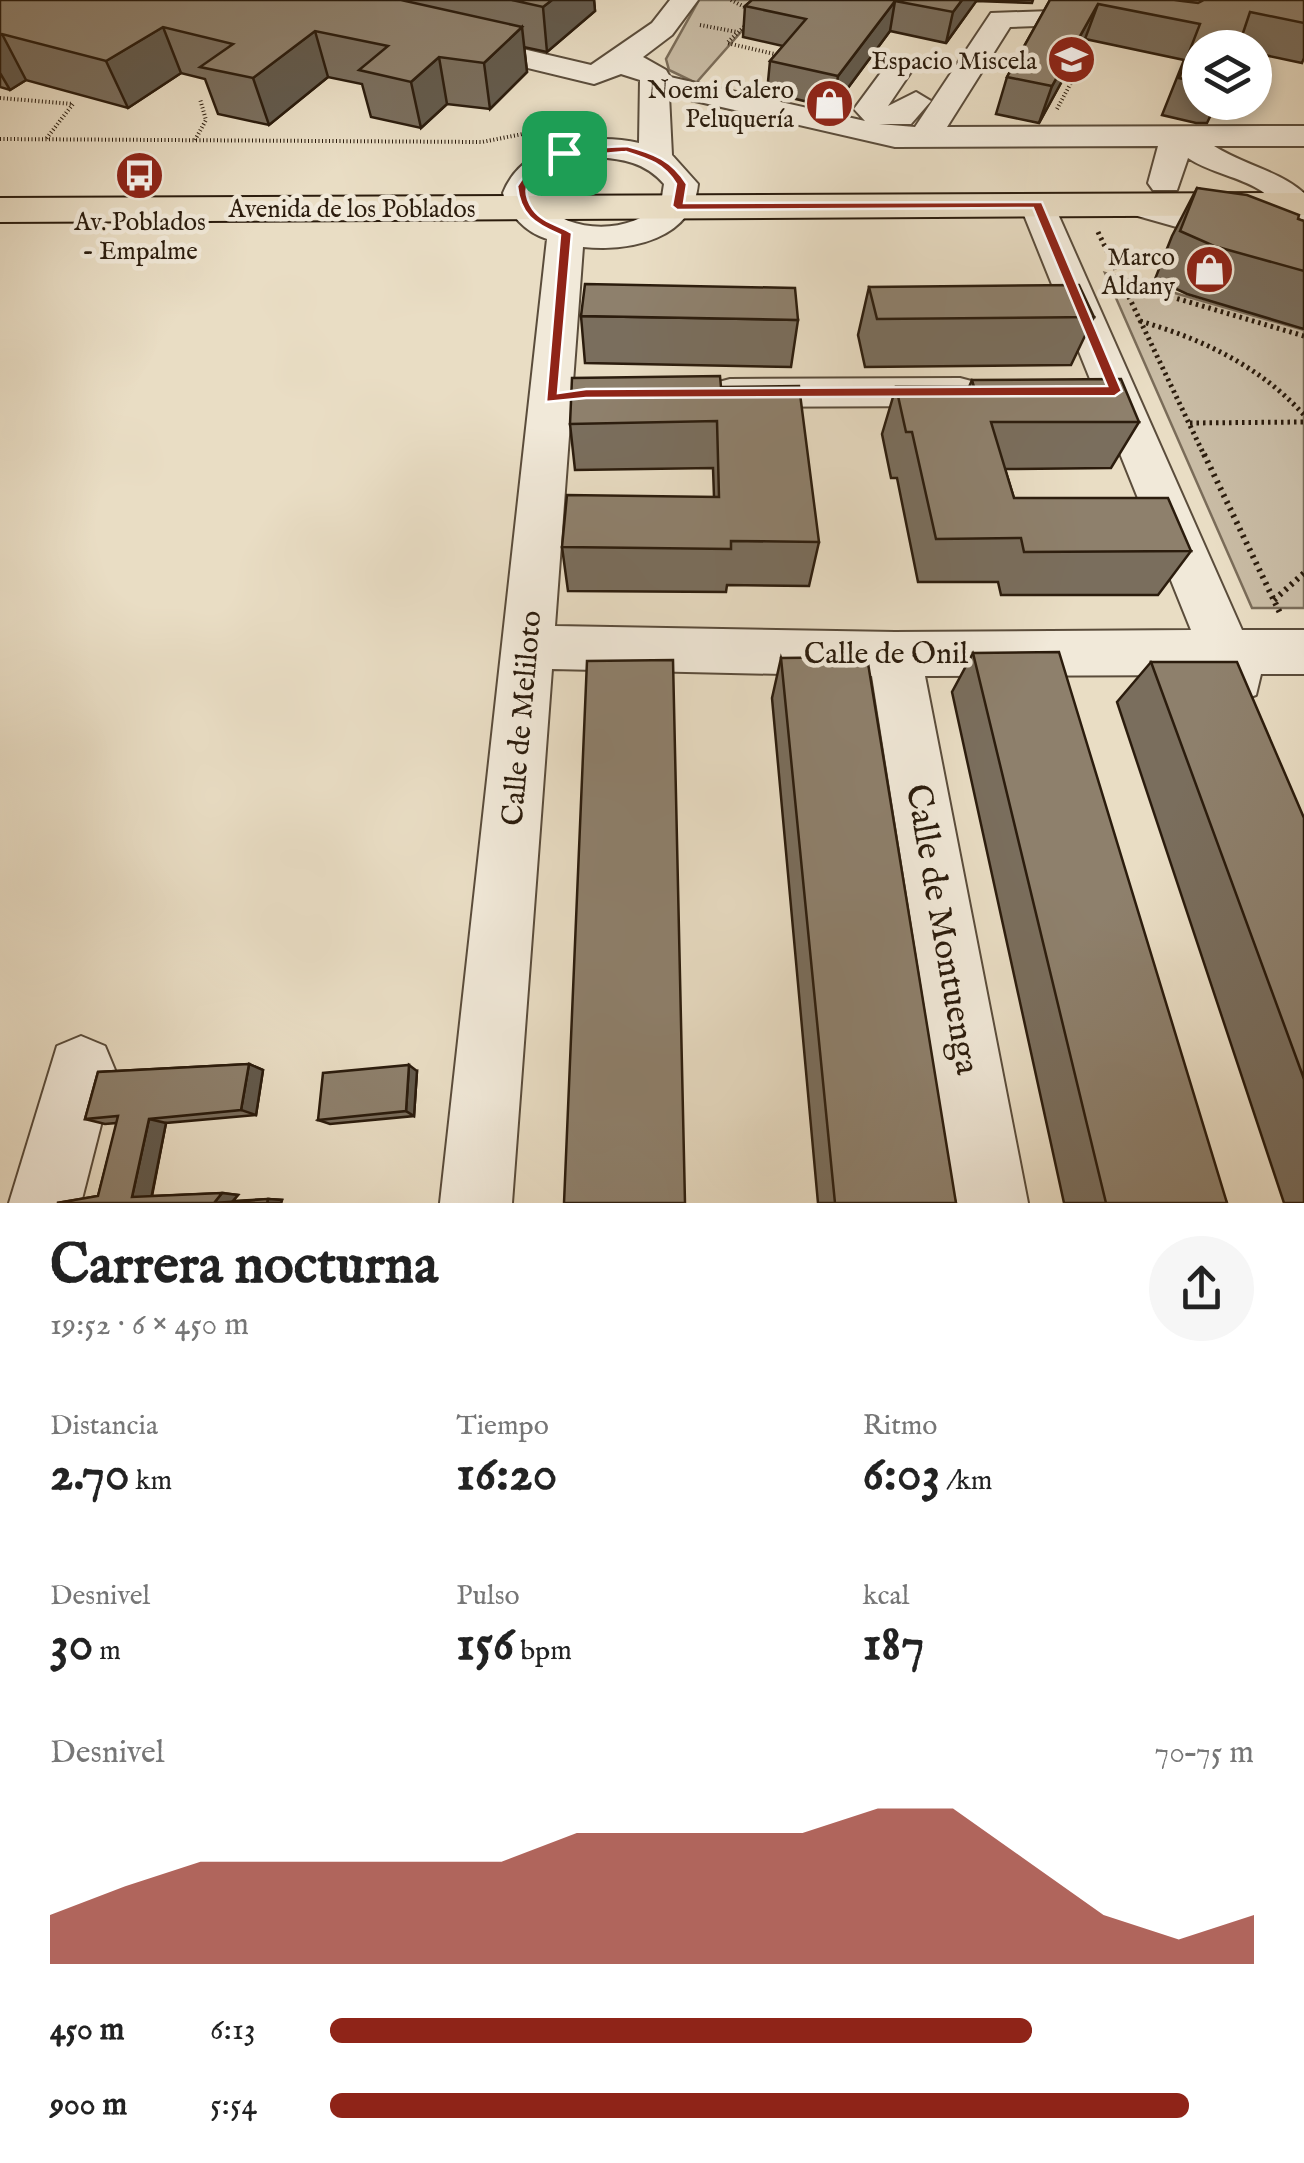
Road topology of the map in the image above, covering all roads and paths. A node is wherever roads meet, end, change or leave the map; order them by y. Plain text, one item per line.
1 (730, 0) edge
2 (672, 14) edge
3 (1134, 20) edge
4 (738, 33) junction
5 (430, 37) edge
6 (1086, 52) edge
7 (863, 60) joint
8 (898, 68) junction
9 (652, 80) junction
10 (960, 83) junction
11 (928, 85) dead end
12 (0, 98) edge
13 (200, 99) dead end
14 (585, 103) junction
15 (1055, 112) edge
16 (1304, 136) edge
17 (924, 137) junction
18 (1177, 137) junction
19 (0, 138) edge
20 (46, 139) junction
21 (195, 140) junction
22 (655, 157) junction
23 (1165, 183) junction
24 (0, 188) edge
25 (679, 195) junction
26 (1296, 197) edge
27 (1132, 204) junction
28 (1038, 205) junction
29 (538, 209) junction
30 (0, 210) edge
31 (1094, 223) dead end
32 (1304, 252) edge
33 (1121, 282) junction
34 (1140, 321) junction
35 (1304, 336) edge
36 (996, 392) edge
37 (684, 393) edge
38 (1304, 419) edge
39 (1189, 424) junction
40 (1304, 573) edge
41 (1274, 600) junction
42 (528, 648) junction
43 (1224, 652) junction
44 (1300, 652) edge
45 (895, 654) junction
46 (1250, 712) edge
47 (81, 1070) dead end
48 (45, 1203) edge
49 (476, 1203) edge
50 (992, 1203) edge

1 - 4 path
2 - 4 path
2 - 9 street
2 - 14 street
3 - 10 street
4 - 7 path
5 - 14 street
6 - 15 path
7 - 8 street
8 - 10 street
8 - 11 street
9 - 14 street
9 - 17 street
9 - 22 street
10 - 17 street
12 - 20 path
13 - 21 path
14 - 21 path
14 - 22 street
14 - 29 street
16 - 18 street
17 - 18 street
18 - 23 street
18 - 26 street
19 - 20 path
20 - 21 path
22 - 25 street
23 - 25 main road, Avenida de los Poblados
23 - 26 main road, Avenida de los Poblados
24 - 29 main road, Avenida de los Poblados
25 - 28 main road, Avenida de los Poblados
25 - 29 main road, Avenida de los Poblados
26 - 27 main road, Avenida de los Poblados
27 - 28 main road, Avenida de los Poblados
27 - 32 street
28 - 43 street
29 - 30 main road, Avenida de los Poblados
29 - 42 street, Calle de Meliloto
31 - 33 path
33 - 34 path
33 - 35 path
34 - 38 path
34 - 39 path
36 - 37 street
38 - 39 path
39 - 41 path
40 - 41 path
41 - 44 path
42 - 45 street, Calle de Onil
42 - 49 street, Calle de Meliloto
43 - 44 street, Calle de Onil
43 - 45 street, Calle de Onil
43 - 46 street
45 - 50 street, Calle de Montuenga
47 - 48 street

